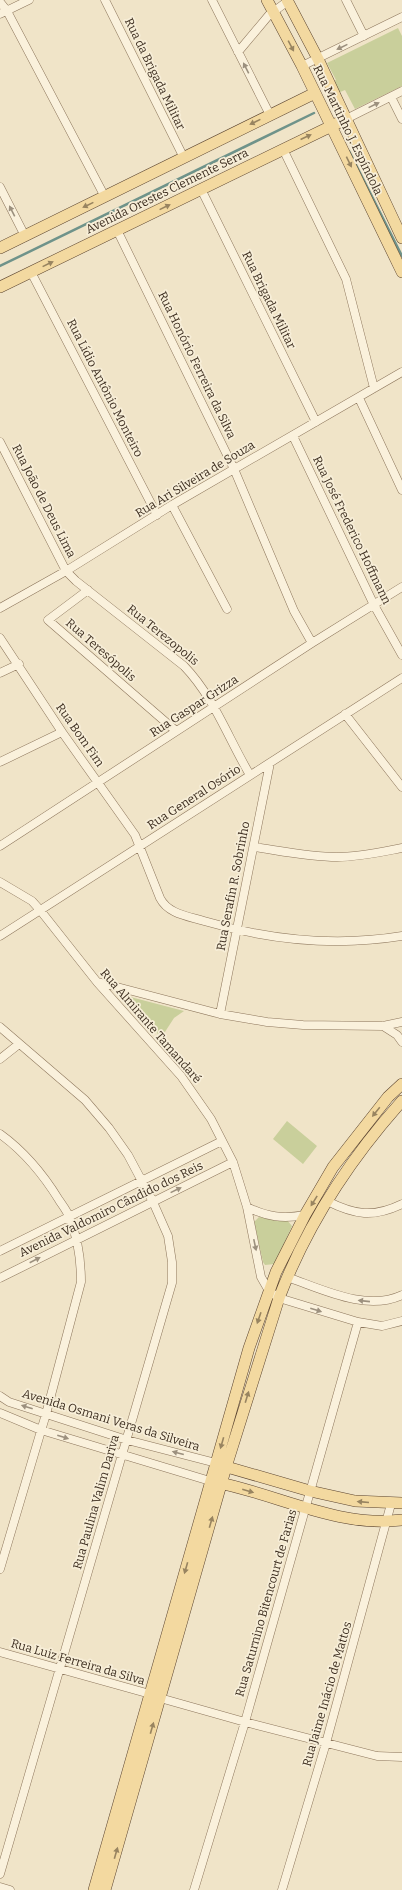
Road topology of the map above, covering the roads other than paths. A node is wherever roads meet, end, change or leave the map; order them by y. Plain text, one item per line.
1 (29, 0) edge
2 (105, 0) edge
3 (212, 0) edge
4 (267, 0) edge
5 (346, 0) edge
6 (288, 1) edge
7 (0, 2) edge
8 (273, 11) junction
9 (4, 13) edge
10 (402, 17) edge
11 (364, 36) junction
12 (238, 52) junction
13 (318, 58) junction
14 (302, 66) junction
15 (402, 91) edge
16 (315, 94) junction
17 (390, 97) junction
18 (270, 115) junction
19 (346, 118) junction
20 (402, 119) edge
21 (331, 126) junction
22 (283, 148) junction
23 (184, 158) junction
24 (0, 187) edge
25 (201, 189) junction
26 (105, 197) junction
27 (117, 230) junction
28 (25, 236) junction
29 (402, 238) edge
30 (0, 248) edge
31 (31, 272) junction
32 (402, 272) edge
33 (0, 287) edge
34 (402, 372) edge
35 (374, 388) junction
36 (358, 398) junction
37 (316, 422) junction
38 (293, 436) junction
39 (0, 442) edge
40 (234, 469) junction
41 (402, 490) edge
42 (172, 505) junction
43 (157, 515) junction
44 (66, 571) junction
45 (402, 587) edge
46 (88, 590) junction
47 (374, 605) junction
48 (0, 608) edge
49 (227, 609) dead end
50 (0, 638) edge
51 (312, 643) junction
52 (402, 655) edge
53 (19, 664) junction
54 (0, 673) edge
55 (402, 678) edge
56 (214, 707) junction
57 (345, 714) junction
58 (176, 731) junction
59 (62, 732) junction
60 (0, 762) edge
61 (270, 763) junction
62 (250, 775) junction
63 (98, 782) junction
64 (402, 787) edge
65 (0, 846) edge
66 (140, 846) junction
67 (254, 847) junction
68 (402, 848) edge
69 (0, 882) edge
70 (40, 910) junction
71 (237, 931) junction
72 (0, 936) edge
73 (402, 936) edge
74 (97, 982) junction
75 (220, 1014) junction
76 (402, 1022) edge
77 (384, 1026) junction
78 (0, 1027) edge
79 (402, 1042) edge
80 (19, 1044) junction
81 (0, 1059) edge
82 (402, 1084) edge
83 (402, 1101) edge
84 (0, 1134) edge
85 (222, 1141) junction
86 (233, 1162) junction
87 (142, 1181) junction
88 (327, 1201) junction
89 (153, 1202) junction
90 (402, 1204) edge
91 (247, 1207) junction
92 (305, 1215) junction
93 (70, 1218) junction
94 (76, 1239) junction
95 (0, 1251) edge
96 (287, 1277) junction
97 (0, 1278) edge
98 (269, 1291) junction
99 (402, 1295) edge
100 (279, 1298) junction
101 (402, 1321) edge
102 (358, 1322) junction
103 (0, 1396) edge
104 (0, 1413) edge
105 (46, 1414) junction
106 (41, 1430) junction
107 (127, 1440) junction
108 (122, 1455) junction
109 (221, 1465) junction
110 (210, 1481) junction
111 (222, 1483) junction
112 (310, 1491) junction
113 (397, 1504) edge
114 (305, 1507) junction
115 (402, 1520) edge
116 (387, 1522) junction
117 (0, 1568) edge
118 (0, 1652) edge
119 (60, 1669) junction
120 (155, 1696) junction
121 (244, 1722) junction
122 (326, 1743) junction
123 (402, 1757) edge
124 (0, 1874) edge
125 (0, 1887) edge
126 (10, 1890) edge
127 (94, 1890) edge
128 (105, 1890) edge
129 (194, 1890) edge
130 (282, 1890) edge

1 - 9 street
2 - 23 street, Rua da Brigada Militar
3 - 12 street
4 - 8 main road, Rua Martinho J. Espíndola
5 - 11 street
6 - 8 street
6 - 13 main road, Rua Martinho J. Espíndola
7 - 9 street
8 - 12 street
8 -> 14 main road, Rua Martinho J. Espíndola
9 - 26 street
10 - 11 street
11 -> 13 street
18 -> 12 street
13 - 14 street
13 - 19 main road, Rua Martinho J. Espíndola
14 - 16 main road, Rua Martinho J. Espíndola
15 - 17 street
16 - 18 main road, Avenida Orestes Clemente Serra
16 - 21 main road, Rua Martinho J. Espíndola
19 -> 17 street
17 - 20 street
18 -> 23 main road, Avenida Orestes Clemente Serra
19 - 21 main road, Avenida Orestes Clemente Serra
19 - 29 main road, Rua Martinho J. Espíndola
22 -> 21 main road, Avenida Orestes Clemente Serra
21 -> 32 main road, Rua Martinho J. Espíndola
22 - 25 main road, Avenida Orestes Clemente Serra
22 - 35 street
23 - 26 main road, Avenida Orestes Clemente Serra
28 -> 24 street
27 -> 25 main road, Avenida Orestes Clemente Serra
25 - 37 street, Rua Brigada Militar
26 -> 28 main road, Avenida Orestes Clemente Serra
31 -> 27 main road, Avenida Orestes Clemente Serra
27 - 40 street, Rua Honório Ferreira da Silva
28 - 30 main road, Avenida Orestes Clemente Serra
31 - 33 main road, Avenida Orestes Clemente Serra
31 - 43 street, Rua Lídio Antônio Monteiro
34 - 35 street, Rua Ari Silveira de Souza
35 - 36 street, Rua Ari Silveira de Souza
36 - 37 street, Rua Ari Silveira de Souza
36 - 41 street
37 - 38 street, Rua Ari Silveira de Souza
38 - 40 street, Rua Ari Silveira de Souza
38 - 47 street, Rua José Frederico Hoffmann
39 - 44 street, Rua João de Deus Lima
40 - 42 street, Rua Ari Silveira de Souza
40 - 51 street, Rua Honório Ferreira da Silva
42 - 43 street, Rua Ari Silveira de Souza
42 - 49 street
43 - 44 street, Rua Ari Silveira de Souza
44 - 46 street, Rua Terezopolis
44 - 48 street, Rua Ari Silveira de Souza
45 - 47 street, Rua Gaspar Grizza
46 - 56 street, Rua Terezopolis
46 - 58 street, Rua Teresópolis
47 - 51 street, Rua Gaspar Grizza
47 - 52 street, Rua José Frederico Hoffmann
50 - 53 street, Rua Bom Fim
51 - 56 street, Rua Gaspar Grizza
53 - 54 street
53 - 59 street, Rua Bom Fim
55 - 57 street, Rua General Osório
56 - 58 street, Rua Gaspar Grizza
56 - 62 street, Rua Terezopolis
57 - 61 street, Rua General Osório
57 - 64 street
58 - 63 street, Rua Gaspar Grizza
59 - 60 street
59 - 63 street, Rua Bom Fim
61 - 62 street, Rua General Osório
61 - 67 street, Rua Serafin R. Sobrinho
62 - 66 street, Rua General Osório
63 - 65 street, Rua Gaspar Grizza
63 - 66 street, Rua Bom Fim
66 - 70 street, Rua General Osório
66 - 71 street, Rua Bom Fim
67 - 68 street
67 - 71 street, Rua Serafin R. Sobrinho
69 - 70 street, Rua Almirante Tamandaré
70 - 72 street, Rua General Osório
70 - 74 street, Rua Almirante Tamandaré
71 - 73 street, Rua Bom Fim
71 - 75 street, Rua Serafin R. Sobrinho
74 - 75 street
74 - 85 street, Rua Almirante Tamandaré
75 - 77 street
76 - 77 street
77 - 79 street
78 - 80 street, Rua Paulina Valim Dariva
80 - 81 street
80 - 87 street, Rua Paulina Valim Dariva
82 -> 92 main road
83 - 88 main road
84 - 93 street
85 - 86 street, Rua Almirante Tamandaré
85 - 87 street, Avenida Valdomiro Cândido dos Reis
89 -> 86 street, Avenida Valdomiro Cândido dos Reis
86 - 91 street, Rua Almirante Tamandaré
87 - 89 street, Rua Paulina Valim Dariva
87 - 93 street, Avenida Valdomiro Cândido dos Reis
88 - 90 street
88 - 96 main road
89 - 94 street, Avenida Valdomiro Cândido dos Reis
89 - 107 street, Rua Paulina Valim Dariva
91 - 92 street
91 -> 98 street, Rua Almirante Tamandaré
92 - 98 main road
93 - 94 street
93 - 95 street, Avenida Valdomiro Cândido dos Reis
97 -> 94 street, Avenida Valdomiro Cândido dos Reis
94 - 105 street
99 -> 96 street
96 - 100 main road
98 - 100 street, Rua Almirante Tamandaré
98 -> 109 main road
100 -> 102 street, Rua Almirante Tamandaré
109 -> 100 main road
101 - 102 street, Rua Almirante Tamandaré
102 - 112 street, Rua Saturnino Bitencourt de Farias
105 -> 103 street, Avenida Osmani Veras da Silveira
104 - 106 street
105 - 106 street
105 - 107 street, Avenida Osmani Veras da Silveira
106 -> 108 street
106 - 117 street
107 - 108 street, Rua Paulina Valim Dariva
109 -> 107 street, Avenida Osmani Veras da Silveira
108 - 110 street
108 - 119 street, Rua Paulina Valim Dariva
109 - 110 main road
109 - 111 main road
109 - 112 main road
110 - 111 main road
110 -> 120 main road
111 -> 114 main road
120 -> 111 main road
113 -> 112 main road
112 - 114 street, Rua Saturnino Bitencourt de Farias
113 - 116 street, Rua Jaime Inácio de Mattos
114 - 116 main road
114 - 121 street, Rua Saturnino Bitencourt de Farias
115 - 116 main road
116 - 122 street, Rua Jaime Inácio de Mattos
118 - 119 street, Rua Luiz Ferreira da Silva
119 - 120 street, Rua Luiz Ferreira da Silva
119 - 124 street, Rua Paulina Valim Dariva
120 - 121 street, Rua Luiz Ferreira da Silva
120 - 127 main road
128 -> 120 main road
121 - 122 street, Rua Luiz Ferreira da Silva
121 - 129 street, Rua Saturnino Bitencourt de Farias
122 - 123 street, Rua Luiz Ferreira da Silva
122 - 130 street, Rua Jaime Inácio de Mattos
125 - 126 street

